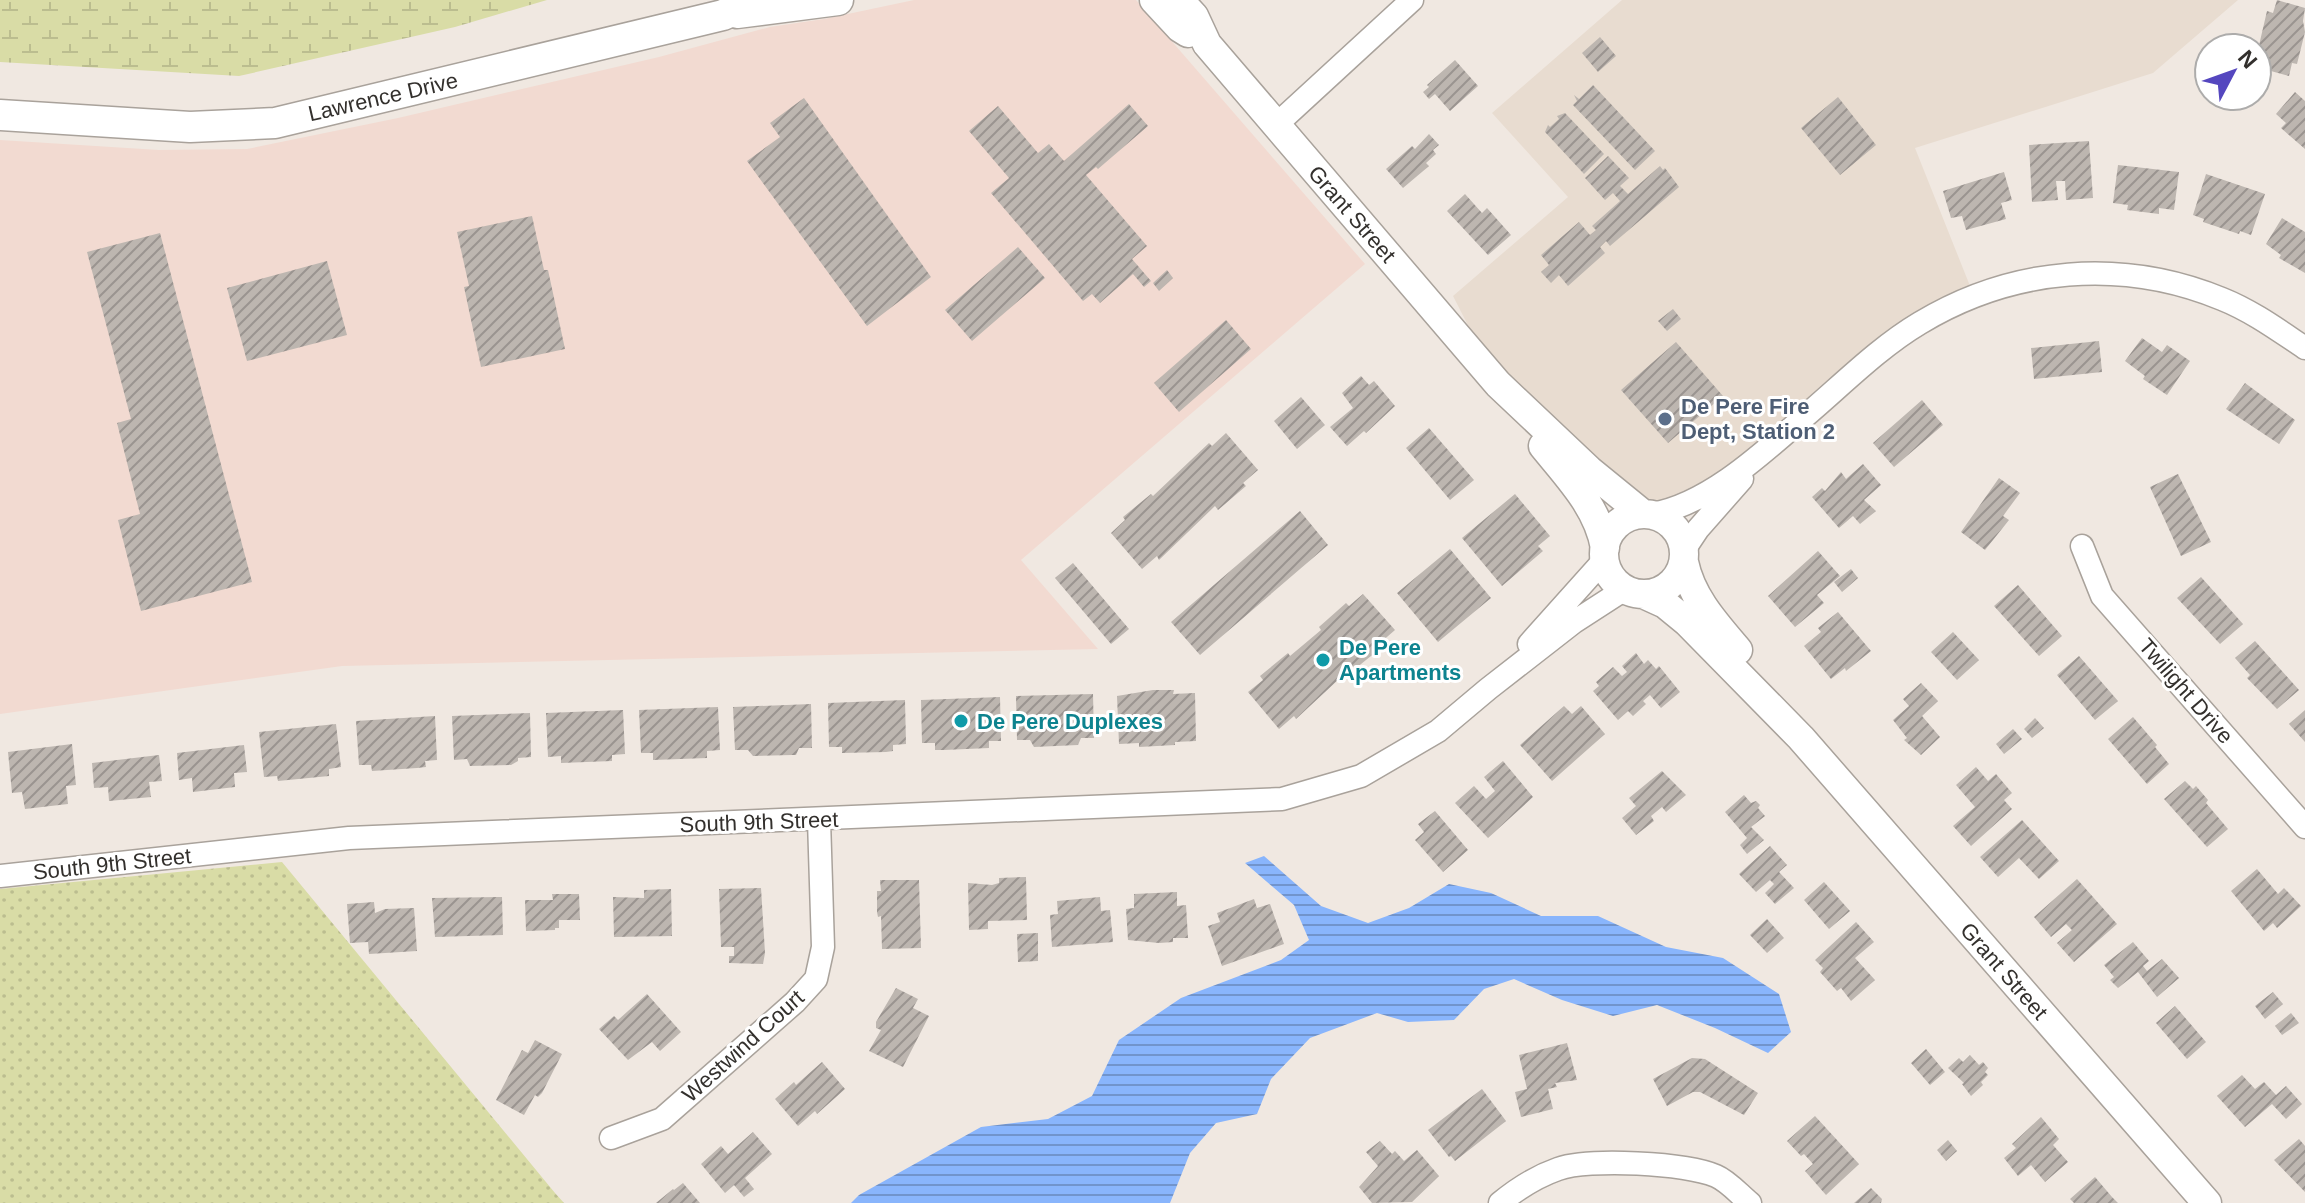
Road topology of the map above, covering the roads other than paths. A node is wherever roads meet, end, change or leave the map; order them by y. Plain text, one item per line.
1 (757, 0) edge
2 (838, 0) edge
3 (1154, 0) edge
4 (1179, 0) edge
5 (1412, 0) edge
6 (723, 15) junction
7 (1207, 44) junction
8 (0, 115) edge
9 (1276, 125) junction
10 (2305, 348) edge
11 (1498, 384) junction
12 (1774, 444) junction
13 (1648, 514) junction
14 (2082, 546) dead end
15 (1605, 553) junction
16 (1684, 556) junction
17 (1634, 591) junction
18 (1488, 689) junction
19 (1801, 738) junction
20 (819, 820) junction
21 (2305, 827) edge
22 (0, 876) edge
23 (611, 1138) dead end
24 (1500, 1203) edge
25 (1750, 1203) edge
26 (2207, 1203) edge

1 - 6 main road, Lawrence Drive
2 - 6 main road
3 - 7 street, Grant Street
4 - 7 street, Grant Street
5 - 9 street
6 - 8 main road, Lawrence Drive
7 - 9 street, Grant Street
9 - 11 street, Grant Street
10 - 12 street
11 - 13 street, Grant Street
11 - 15 street, Grant Street
12 - 13 street
12 - 16 street
13 - 15 street
13 - 16 street, Grant Street
14 - 21 street, Twilight Drive
15 - 17 street, Grant Street
15 - 18 street, South 9th Street
16 - 17 street
16 - 19 street, Grant Street
17 - 18 street, South 9th Street
17 - 19 street, Grant Street
18 - 20 street, South 9th Street
19 - 26 street, Grant Street
20 - 22 street, South 9th Street
20 - 23 street, Westwind Court
24 - 25 street

